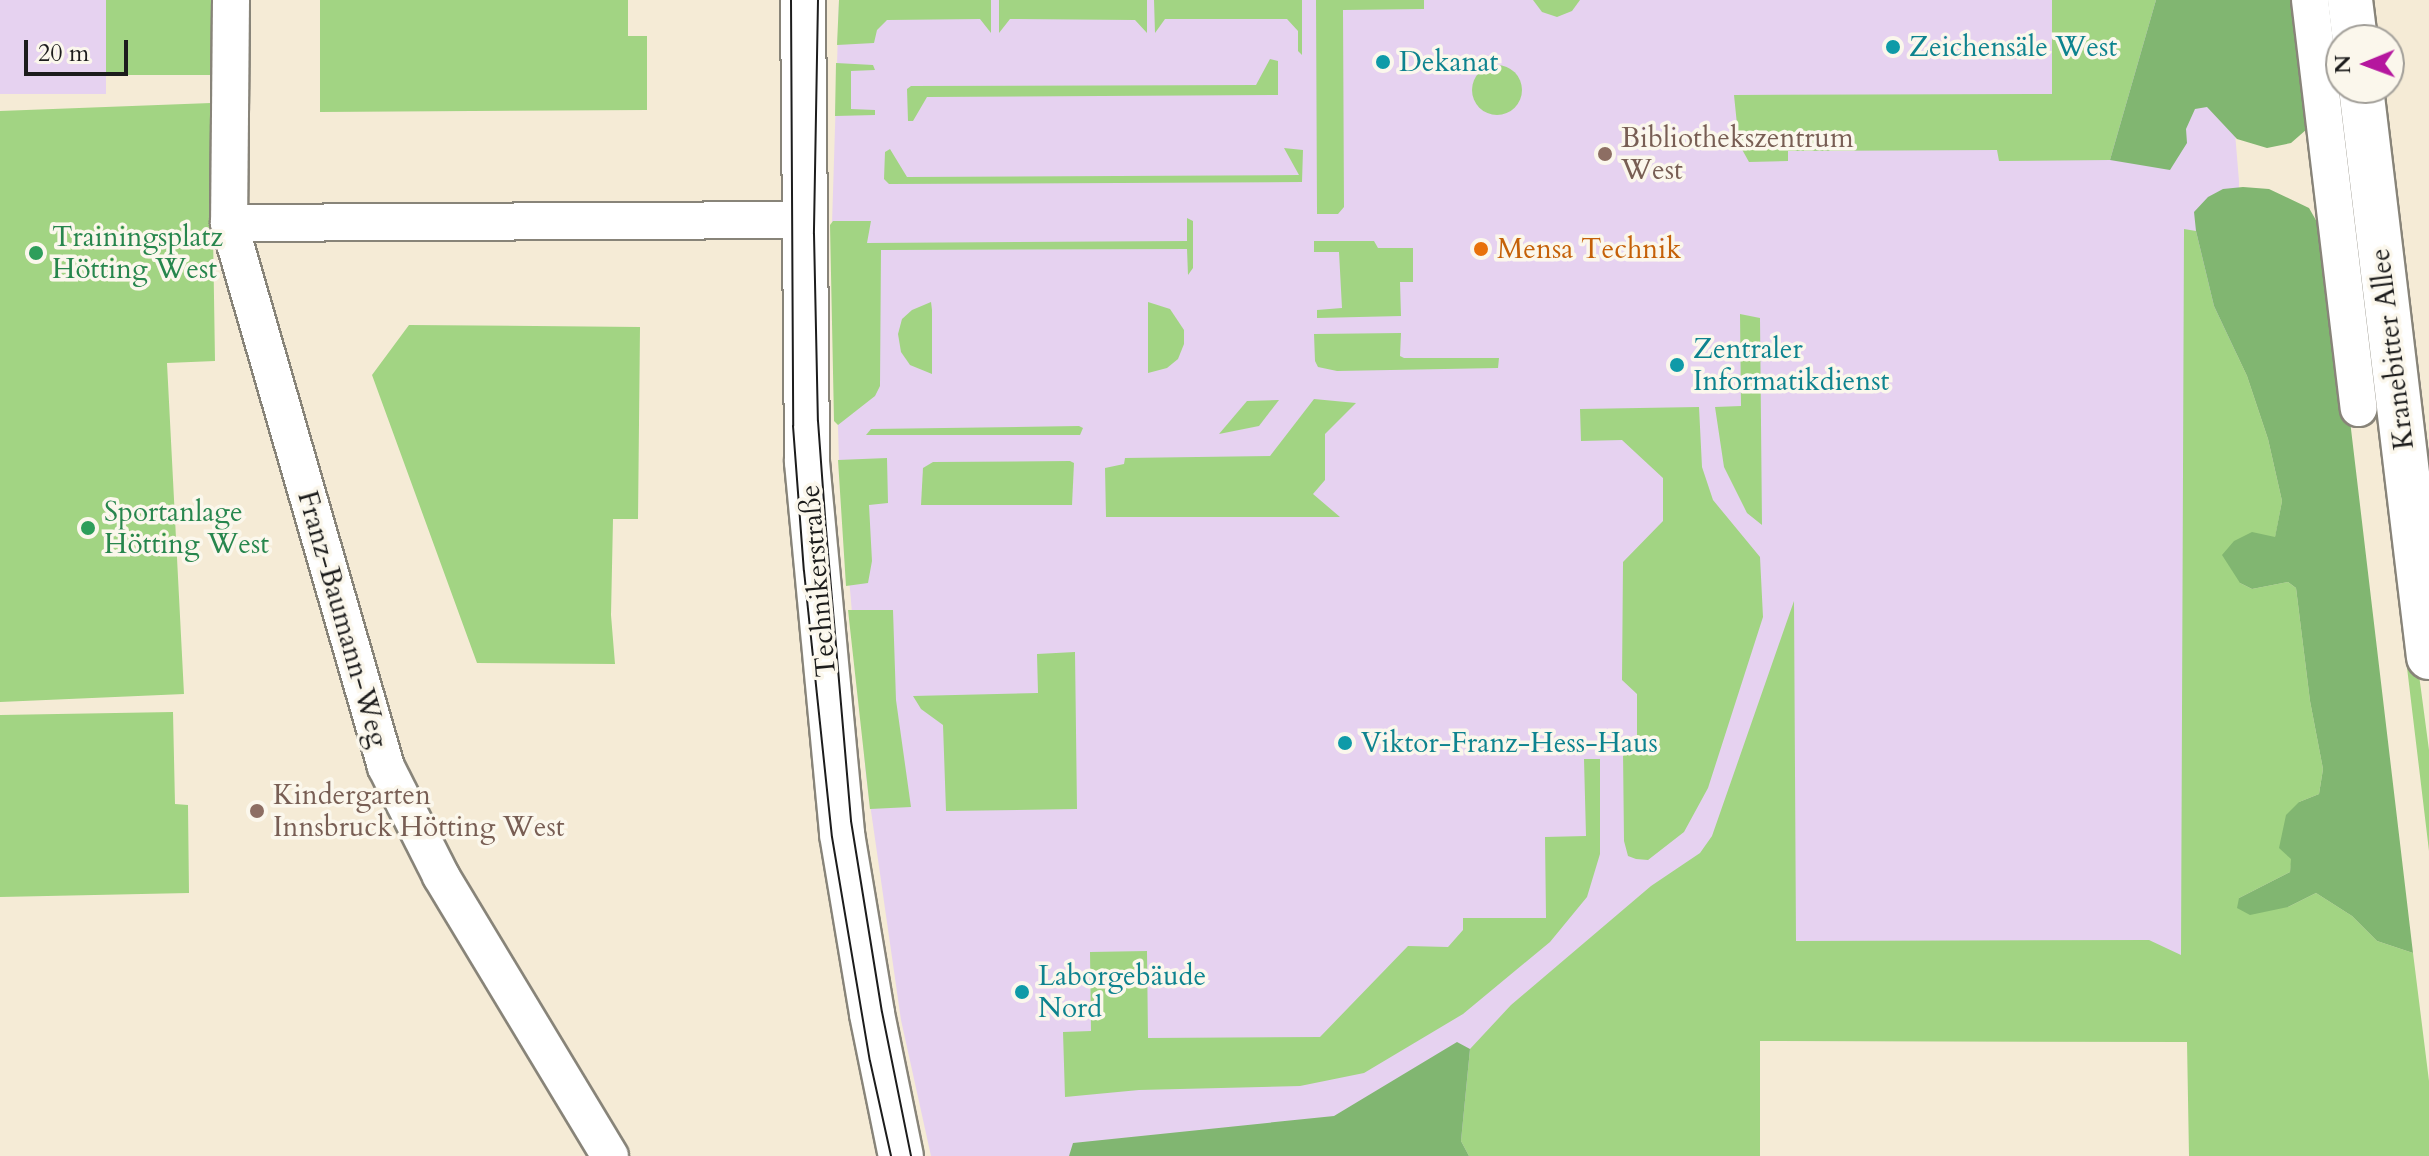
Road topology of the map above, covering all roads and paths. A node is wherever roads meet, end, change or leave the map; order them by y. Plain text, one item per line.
1 (231, 0) edge
2 (803, 0) edge
3 (2310, 0) edge
4 (2350, 0) edge
5 (2353, 24) edge
6 (2363, 104) edge
7 (803, 220) junction
8 (229, 223) junction
9 (2359, 408) dead end
10 (2429, 657) edge
11 (610, 1156) edge
12 (901, 1156) edge

1 - 8 street, Franz-Baumann-Weg
2 - 7 street, Technikerstraße
3 - 9 street, Kranebitter Allee
4 - 5 street
6 - 10 street, Kranebitter Allee
7 - 8 street
7 - 12 street, Technikerstraße
8 - 11 street, Franz-Baumann-Weg

